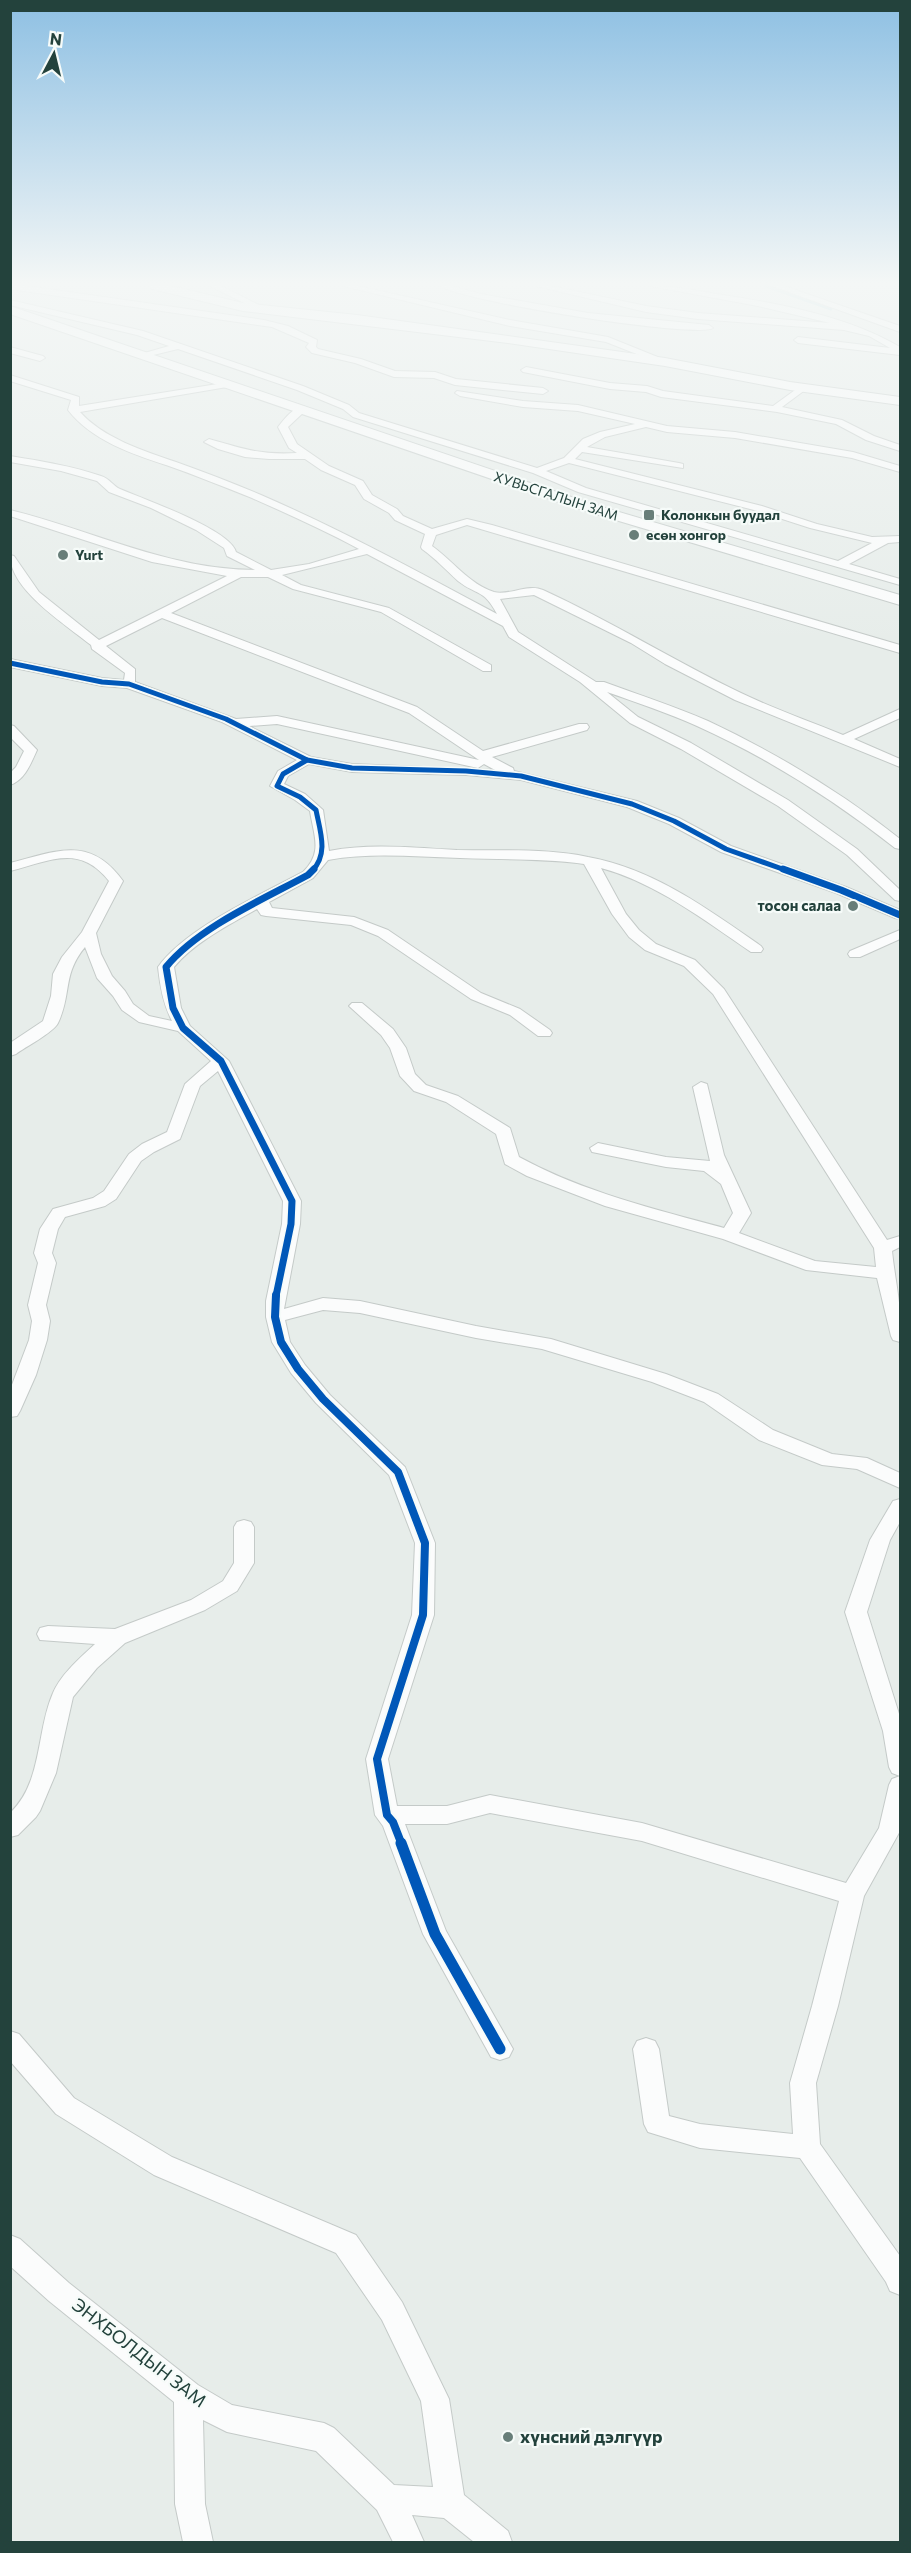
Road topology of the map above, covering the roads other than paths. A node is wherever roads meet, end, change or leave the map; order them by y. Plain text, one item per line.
1 (74, 405) edge
2 (102, 405) edge
3 (290, 405) edge
4 (341, 405) edge
5 (551, 405) edge
6 (747, 405) edge
7 (779, 405) edge
8 (302, 409) junction
9 (774, 409) junction
10 (73, 410) junction
11 (646, 424) junction
12 (208, 442) dead end
13 (900, 448) edge
14 (581, 449) junction
15 (307, 456) junction
16 (10, 459) edge
17 (568, 460) junction
18 (679, 466) dead end
19 (900, 469) edge
20 (537, 471) junction
21 (546, 493) junction
22 (10, 513) edge
23 (431, 533) junction
24 (885, 539) junction
25 (900, 539) edge
26 (368, 550) junction
27 (10, 558) edge
28 (840, 564) junction
29 (241, 572) junction
30 (273, 573) junction
31 (900, 582) edge
32 (493, 596) junction
33 (900, 600) edge
34 (162, 614) junction
35 (506, 623) junction
36 (96, 646) junction
37 (900, 649) edge
38 (14, 665) edge
39 (487, 668) dead end
40 (584, 679) junction
41 (129, 684) junction
42 (900, 713) edge
43 (232, 723) junction
44 (583, 727) dead end
45 (10, 729) edge
46 (844, 739) junction
47 (481, 756) junction
48 (307, 760) junction
49 (900, 763) edge
50 (521, 776) junction
51 (10, 781) edge
52 (900, 845) edge
53 (321, 857) junction
54 (589, 861) junction
55 (10, 867) edge
56 (900, 897) edge
57 (261, 901) junction
58 (900, 915) edge
59 (89, 933) junction
60 (900, 934) edge
61 (756, 949) dead end
62 (855, 954) dead end
63 (357, 1006) dead end
64 (183, 1028) junction
65 (544, 1033) dead end
66 (10, 1051) edge
67 (221, 1061) junction
68 (701, 1087) dead end
69 (598, 1148) dead end
70 (728, 1182) junction
71 (729, 1235) junction
72 (900, 1241) edge
73 (883, 1248) junction
74 (885, 1273) junction
75 (275, 1317) junction
76 (900, 1336) edge
77 (10, 1411) edge
78 (900, 1481) edge
79 (900, 1506) edge
80 (244, 1527) dead end
81 (48, 1634) dead end
82 (117, 1636) junction
83 (900, 1767) edge
84 (900, 1785) edge
85 (387, 1815) junction
86 (10, 1828) edge
87 (852, 1895) junction
88 (10, 2042) edge
89 (500, 2049) dead end
90 (646, 2049) dead end
91 (807, 2147) junction
92 (10, 2248) edge
93 (900, 2282) edge
94 (188, 2395) junction
95 (388, 2499) junction
96 (450, 2503) junction
97 (198, 2542) edge
98 (409, 2542) edge
99 (496, 2542) edge

1 - 10 street
2 - 10 street
3 - 8 main road, ХУВЬСГАЛЫН ЗАМ
4 - 20 street
5 - 11 street
6 - 9 street
7 - 9 street
8 - 15 street
8 - 21 main road, ХУВЬСГАЛЫН ЗАМ
9 - 13 street
10 - 26 street
11 - 14 street
11 - 19 street
12 - 15 street
14 - 17 street
14 - 18 street
15 - 23 street
16 - 30 street
17 - 20 street
17 - 24 street
20 - 21 street
20 - 28 street
21 - 33 main road, ХУВЬСГАЛЫН ЗАМ
22 - 29 street
23 - 32 street
23 - 37 street
24 - 25 street
24 - 28 street
26 - 30 street
26 - 35 street
27 - 36 street
28 - 31 street
29 - 30 street
29 - 34 street
30 - 39 street
32 - 35 street
32 - 46 street
34 - 36 street
34 - 47 street
35 - 40 street
36 - 41 street
38 - 41 street
40 - 52 street
40 - 56 street
41 - 43 street
42 - 46 street
43 - 48 street
43 - 50 street
44 - 47 street
45 - 51 street
46 - 49 street
47 - 50 street
48 - 50 street
48 - 53 street
50 - 58 street
53 - 54 street
53 - 57 street
54 - 61 street
54 - 73 street
55 - 59 street
57 - 64 street
57 - 65 street
59 - 64 street
59 - 66 street
60 - 62 street
63 - 71 street
64 - 67 street
67 - 75 street
67 - 77 street
68 - 70 street
69 - 70 street
70 - 71 street
71 - 74 street
72 - 73 street
73 - 74 street
74 - 76 street
75 - 78 street
75 - 85 street
79 - 83 street
80 - 82 street
81 - 82 street
82 - 86 street
84 - 87 street
85 - 87 street
85 - 89 street
87 - 91 street
88 - 96 street
90 - 91 street
91 - 93 street
92 - 94 street, ЭНХБОЛДЫН ЗАМ
94 - 95 street, ЭНХБОЛДЫН ЗАМ
94 - 97 street
95 - 96 street
95 - 98 street, ЭНХБОЛДЫН ЗАМ
96 - 99 street

